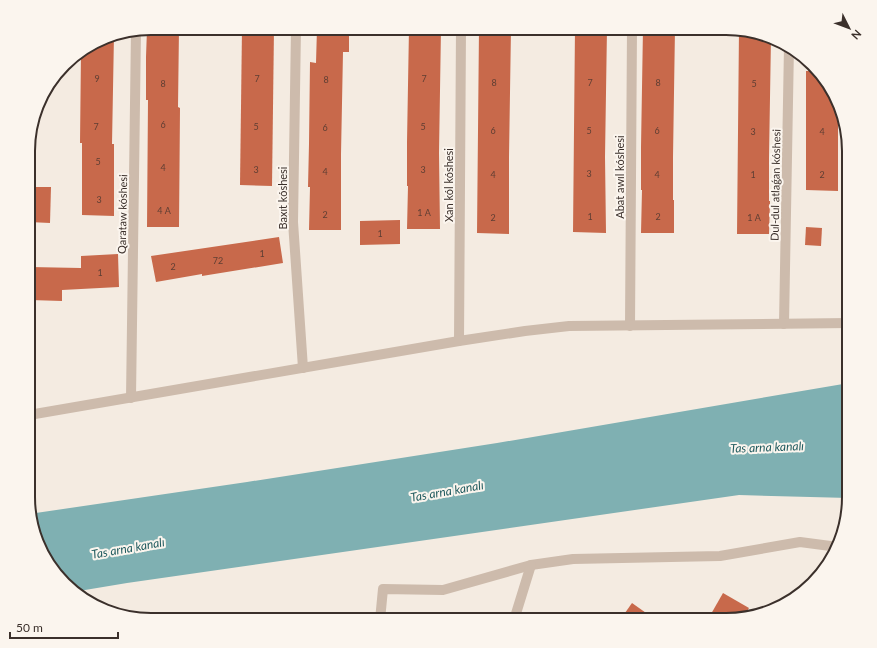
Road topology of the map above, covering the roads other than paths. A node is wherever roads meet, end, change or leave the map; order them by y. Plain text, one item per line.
1 (296, 35) edge
2 (461, 35) edge
3 (632, 35) edge
4 (136, 36) edge
5 (789, 53) edge
6 (842, 323) edge
7 (784, 324) junction
8 (630, 326) junction
9 (459, 341) junction
10 (303, 368) junction
11 (131, 398) junction
12 (35, 414) edge
13 (831, 546) edge
14 (531, 565) junction
15 (381, 613) edge
16 (516, 613) edge

1 - 10 street, Baxıt kóshesi
2 - 9 street, Xan kól kóshesi
3 - 8 street, Abat awıl kóshesi
4 - 11 street, Qarataw kóshesi
5 - 7 street, Dul-dul atlaǵan kóshesi
6 - 7 street
7 - 8 street
8 - 9 street
9 - 10 street
10 - 11 street
11 - 12 street
13 - 14 street
14 - 15 street
14 - 16 street

